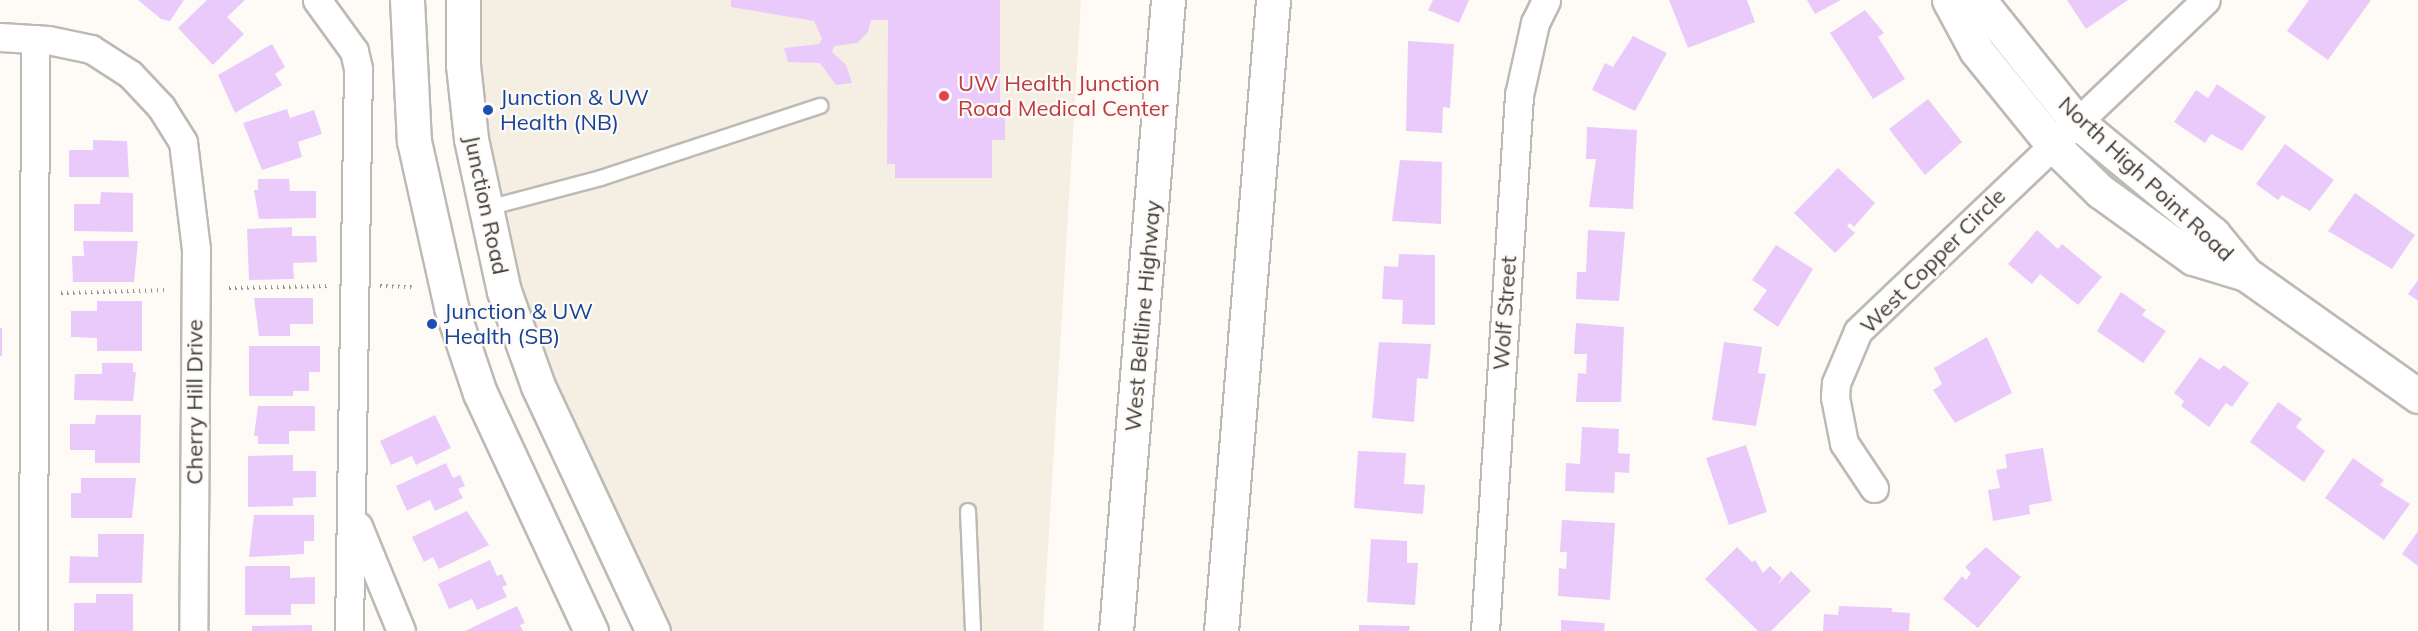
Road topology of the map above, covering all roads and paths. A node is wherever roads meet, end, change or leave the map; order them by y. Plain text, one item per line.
1 (317, 0) edge
2 (407, 0) edge
3 (463, 0) edge
4 (1168, 0) edge
5 (1273, 0) edge
6 (1546, 0) edge
7 (1949, 0) edge
8 (1979, 0) edge
9 (2205, 0) edge
10 (0, 37) edge
11 (35, 39) junction
12 (820, 106) dead end
13 (2076, 121) junction
14 (2053, 145) junction
15 (484, 209) junction
16 (2246, 274) junction
17 (355, 286) junction
18 (413, 287) dead end
19 (229, 288) dead end
20 (166, 290) dead end
21 (34, 294) junction
22 (2418, 396) edge
23 (1874, 488) dead end
24 (352, 511) junction
25 (968, 511) dead end
26 (33, 631) edge
27 (193, 631) edge
28 (349, 631) edge
29 (401, 631) edge
30 (591, 631) edge
31 (653, 631) edge
32 (973, 631) edge
33 (1116, 631) edge
34 (1221, 631) edge
35 (1485, 631) edge

1 - 17 street
2 - 30 main road
3 - 15 main road, Junction Road
4 - 33 main road, West Beltline Highway
5 - 34 main road
6 - 35 street, Wolf Street
7 - 14 main road, North High Point Road
8 - 13 main road, North High Point Road
9 - 13 street, West Copper Circle
10 - 11 street, Cherry Hill Drive
11 - 21 street
11 - 27 street, Cherry Hill Drive
12 - 15 lane
13 - 14 street, West Copper Circle
13 - 16 main road, North High Point Road
14 - 16 main road, North High Point Road
14 - 23 street, West Copper Circle
15 - 31 main road, Junction Road
16 - 22 main road, North High Point Road
17 - 18 path
17 - 19 path
17 - 24 street
20 - 21 path
21 - 26 street
24 - 28 street
24 - 29 street
25 - 32 lane

